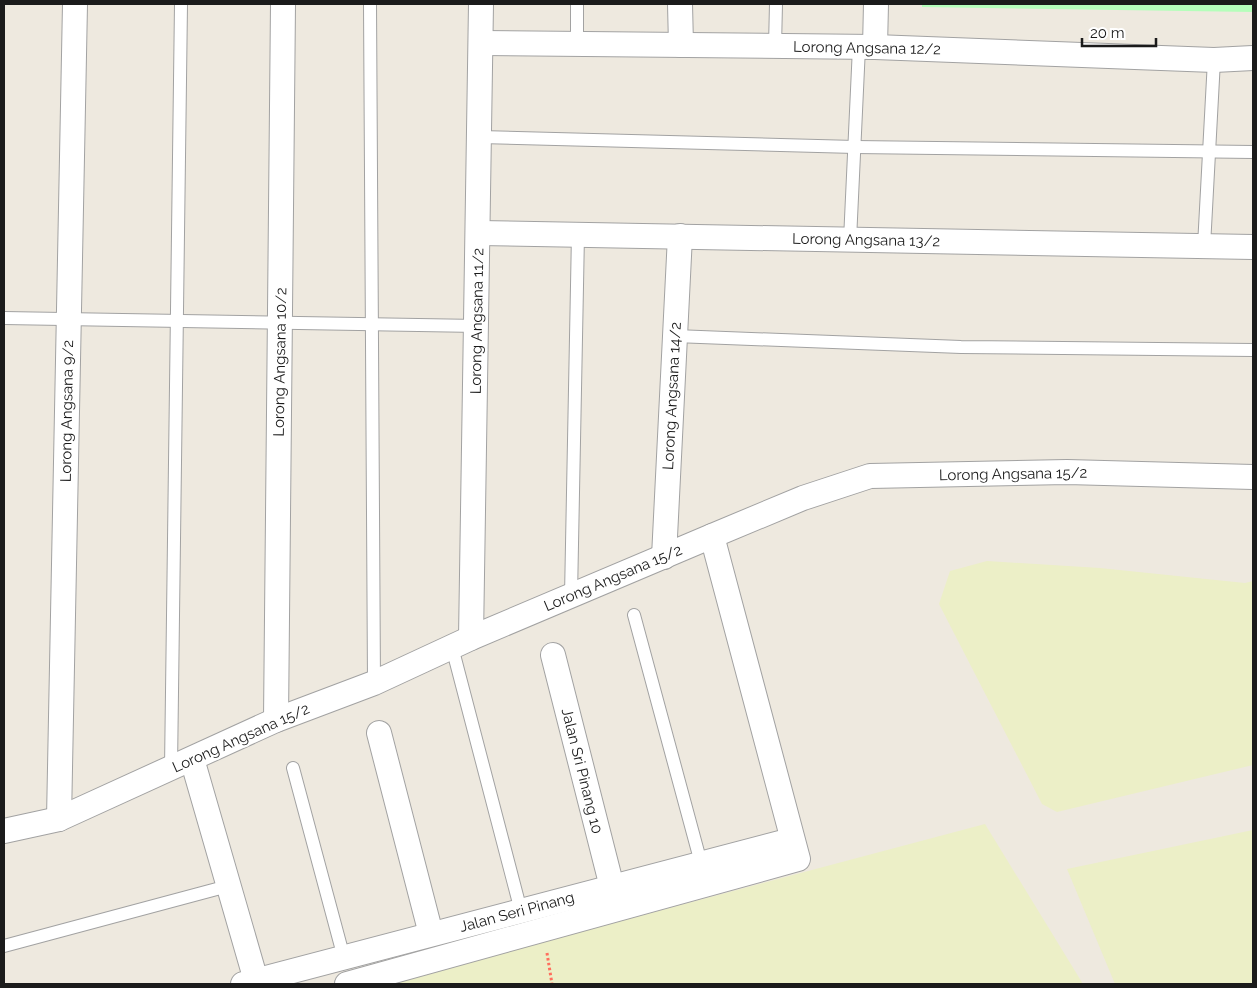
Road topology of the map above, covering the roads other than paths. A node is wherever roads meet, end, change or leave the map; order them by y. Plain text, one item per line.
1 (74, 4) edge
2 (181, 4) edge
3 (283, 4) edge
4 (370, 4) edge
5 (482, 4) edge
6 (577, 4) edge
7 (680, 4) edge
8 (776, 4) edge
9 (876, 4) edge
10 (481, 43) junction
11 (577, 44) junction
12 (680, 45) junction
13 (775, 46) junction
14 (867, 47) junction
15 (1253, 58) edge
16 (1214, 60) junction
17 (480, 137) junction
18 (855, 147) junction
19 (1210, 151) junction
20 (1253, 152) edge
21 (479, 233) junction
22 (578, 234) junction
23 (680, 236) junction
24 (850, 240) junction
25 (1204, 246) junction
26 (1253, 247) edge
27 (4, 318) edge
28 (68, 320) junction
29 (177, 321) junction
30 (280, 322) junction
31 (372, 324) junction
32 (478, 326) junction
33 (675, 336) junction
34 (1253, 350) edge
35 (1253, 477) edge
36 (712, 536) junction
37 (664, 557) junction
38 (571, 596) junction
39 (634, 616) dead end
40 (462, 642) junction
41 (553, 655) dead end
42 (374, 683) junction
43 (276, 720) junction
44 (379, 732) dead end
45 (192, 759) junction
46 (293, 768) dead end
47 (171, 769) junction
48 (58, 819) junction
49 (4, 831) edge
50 (791, 840) junction
51 (701, 863) junction
52 (228, 886) junction
53 (612, 887) junction
54 (521, 911) junction
55 (431, 934) junction
56 (4, 946) edge
57 (344, 958) junction
58 (252, 983) edge
59 (347, 984) edge

1 - 28 street, Lorong Angsana 9/2
2 - 29 lane
3 - 30 street, Lorong Angsana 10/2
4 - 31 lane
5 - 10 street, Lorong Angsana 11/2
6 - 11 lane
7 - 12 street
8 - 13 lane
9 - 14 street
10 - 11 street, Lorong Angsana 12/2
10 - 17 street, Lorong Angsana 11/2
11 - 12 street, Lorong Angsana 12/2
12 - 13 street, Lorong Angsana 12/2
13 - 14 street, Lorong Angsana 12/2
14 - 16 street, Lorong Angsana 12/2
14 - 18 lane
15 - 16 street, Lorong Angsana 12/2
16 - 19 lane
17 - 18 lane
17 - 21 street, Lorong Angsana 11/2
18 - 19 lane
18 - 24 lane
19 - 20 lane
19 - 25 lane
21 - 22 street, Lorong Angsana 13/2
21 - 32 street, Lorong Angsana 11/2
22 - 23 street, Lorong Angsana 13/2
22 - 38 lane
23 - 24 street, Lorong Angsana 13/2
23 - 33 street, Lorong Angsana 14/2
24 - 25 street, Lorong Angsana 13/2
25 - 26 street, Lorong Angsana 13/2
27 - 28 lane
28 - 29 lane
28 - 48 street, Lorong Angsana 9/2
29 - 30 lane
29 - 47 lane
30 - 31 lane
30 - 43 street, Lorong Angsana 10/2
31 - 32 lane
31 - 42 lane
32 - 40 street, Lorong Angsana 11/2
33 - 34 lane
33 - 37 street, Lorong Angsana 14/2
35 - 36 street, Lorong Angsana 15/2
36 - 37 street, Lorong Angsana 15/2
36 - 50 street, Jalan Seri Pinang
37 - 38 street, Lorong Angsana 15/2
38 - 40 street, Lorong Angsana 15/2
39 - 51 lane
40 - 42 street, Lorong Angsana 15/2
40 - 54 lane
41 - 53 street, Jalan Sri Pinang 10
42 - 43 street, Lorong Angsana 15/2
43 - 45 street, Lorong Angsana 15/2
44 - 55 street
45 - 47 street, Lorong Angsana 15/2
45 - 52 street
46 - 57 lane
47 - 48 street, Lorong Angsana 15/2
48 - 49 street, Lorong Angsana 15/2
50 - 51 street, Jalan Seri Pinang
50 - 59 street, Jalan Seri Pinang
51 - 53 street, Jalan Seri Pinang
52 - 56 lane
52 - 58 street
53 - 54 street, Jalan Seri Pinang
54 - 55 street, Jalan Seri Pinang
55 - 57 street, Jalan Seri Pinang
57 - 58 street, Jalan Seri Pinang

